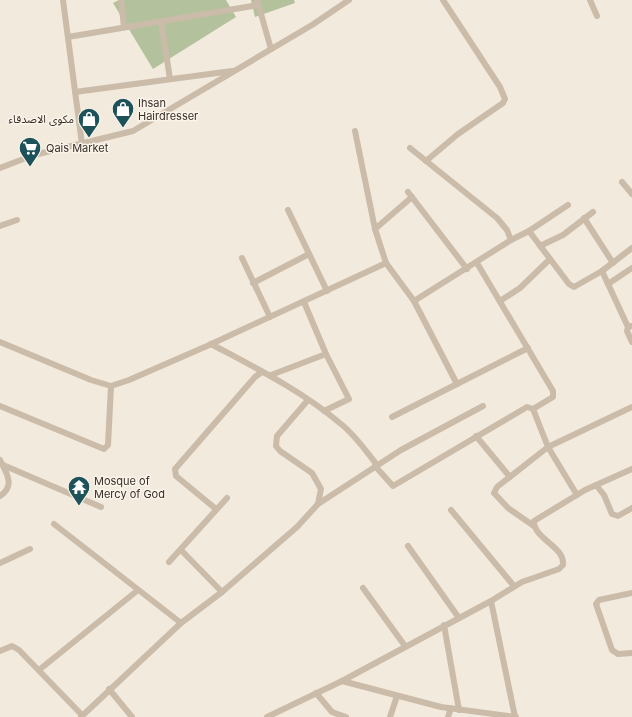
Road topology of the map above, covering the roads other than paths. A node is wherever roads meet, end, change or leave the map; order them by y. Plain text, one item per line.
1 (63, 0) edge
2 (121, 0) edge
3 (349, 0) edge
4 (443, 0) edge
5 (590, 0) edge
6 (258, 3) edge
7 (597, 16) dead end
8 (161, 21) junction
9 (124, 27) junction
10 (68, 37) junction
11 (271, 49) junction
12 (236, 70) junction
13 (170, 79) junction
14 (75, 92) junction
15 (355, 131) dead end
16 (82, 144) junction
17 (410, 148) dead end
18 (426, 161) junction
19 (0, 168) edge
20 (622, 182) dead end
21 (632, 194) edge
22 (568, 205) dead end
23 (288, 210) dead end
24 (593, 212) dead end
25 (584, 218) junction
26 (17, 220) dead end
27 (0, 226) edge
28 (375, 229) junction
29 (529, 231) junction
30 (511, 240) junction
31 (540, 246) junction
32 (632, 248) edge
33 (309, 254) junction
34 (242, 258) dead end
35 (550, 259) junction
36 (386, 263) junction
37 (477, 263) junction
38 (613, 263) junction
39 (632, 268) edge
40 (467, 269) junction
41 (602, 271) junction
42 (253, 282) junction
43 (608, 284) junction
44 (327, 291) junction
45 (500, 300) junction
46 (414, 301) junction
47 (304, 302) junction
48 (270, 318) junction
49 (630, 326) edge
50 (0, 342) edge
51 (632, 342) edge
52 (211, 344) junction
53 (528, 348) junction
54 (326, 354) junction
55 (262, 372) junction
56 (271, 375) junction
57 (457, 384) junction
58 (111, 386) junction
59 (308, 400) junction
60 (0, 406) edge
61 (482, 406) dead end
62 (632, 407) edge
63 (532, 409) junction
64 (324, 411) junction
65 (392, 418) dead end
66 (476, 436) junction
67 (548, 447) junction
68 (1, 462) edge
69 (376, 466) junction
70 (632, 470) edge
71 (510, 477) junction
72 (596, 485) junction
73 (577, 495) junction
74 (0, 496) edge
75 (227, 498) dead end
76 (318, 504) junction
77 (101, 507) dead end
78 (632, 508) edge
79 (216, 509) junction
80 (451, 510) dead end
81 (54, 524) dead end
82 (534, 526) junction
83 (408, 546) dead end
84 (30, 548) dead end
85 (181, 550) junction
86 (169, 562) dead end
87 (0, 563) edge
88 (514, 586) junction
89 (363, 588) dead end
90 (138, 590) junction
91 (222, 592) junction
92 (632, 593) edge
93 (491, 601) junction
94 (459, 618) junction
95 (182, 623) junction
96 (444, 625) junction
97 (405, 646) junction
98 (0, 651) edge
99 (632, 653) edge
100 (39, 670) junction
101 (342, 681) junction
102 (109, 689) junction
103 (316, 693) junction
104 (398, 696) junction
105 (451, 708) junction
106 (459, 710) junction
107 (81, 716) edge
108 (132, 717) edge
109 (267, 717) edge
110 (346, 717) edge
111 (390, 717) edge
112 (448, 717) edge
113 (516, 717) edge

1 - 10 street
2 - 9 street
3 - 11 street
4 - 18 street
5 - 7 street
6 - 8 street
6 - 11 street
8 - 9 street
8 - 13 street
9 - 10 street
10 - 14 street
11 - 12 street
12 - 13 street
12 - 16 street
13 - 14 street
14 - 16 street
15 - 28 street
16 - 19 street
17 - 18 street
18 - 30 street
20 - 21 street
22 - 29 street
23 - 33 street
24 - 25 street
25 - 31 street
25 - 38 street
26 - 27 street
28 - 36 street
28 - 40 street
29 - 30 street
29 - 31 street
30 - 37 street
31 - 35 street
32 - 38 street
33 - 42 street
33 - 44 street
34 - 42 street
35 - 41 street
35 - 45 street
36 - 44 street
36 - 46 street
37 - 40 street
37 - 45 street
38 - 41 street
39 - 43 street
40 - 46 street
41 - 43 street
42 - 48 street
43 - 49 street
44 - 47 street
45 - 53 street
46 - 57 street
47 - 48 street
47 - 54 street
48 - 52 street
49 - 51 street
50 - 58 street
52 - 55 street
52 - 58 street
53 - 57 street
53 - 63 street
54 - 56 street
54 - 64 street
55 - 56 street
55 - 79 street
56 - 59 street
57 - 65 street
58 - 60 street
59 - 64 street
59 - 76 street
61 - 69 street
62 - 67 street
63 - 66 street
63 - 67 street
64 - 69 street
66 - 69 street
66 - 71 street
67 - 71 street
67 - 73 street
68 - 74 street
68 - 77 street
69 - 76 street
70 - 72 street
71 - 82 street
72 - 73 street
72 - 78 street
73 - 82 street
75 - 79 street
76 - 91 street
79 - 85 street
80 - 88 street
81 - 90 street
82 - 88 street
83 - 94 street
84 - 87 street
85 - 86 street
85 - 91 street
88 - 93 street
89 - 97 street
90 - 95 street
90 - 100 street
91 - 95 street
92 - 99 street
93 - 94 street
93 - 113 street
94 - 96 street
95 - 102 street
96 - 97 street
96 - 106 street
97 - 101 street
98 - 100 street
100 - 107 street
101 - 103 street
101 - 104 street
102 - 107 street
102 - 108 street
103 - 109 street
103 - 110 street
104 - 105 street
104 - 111 street
105 - 106 street
105 - 112 street
106 - 113 street

